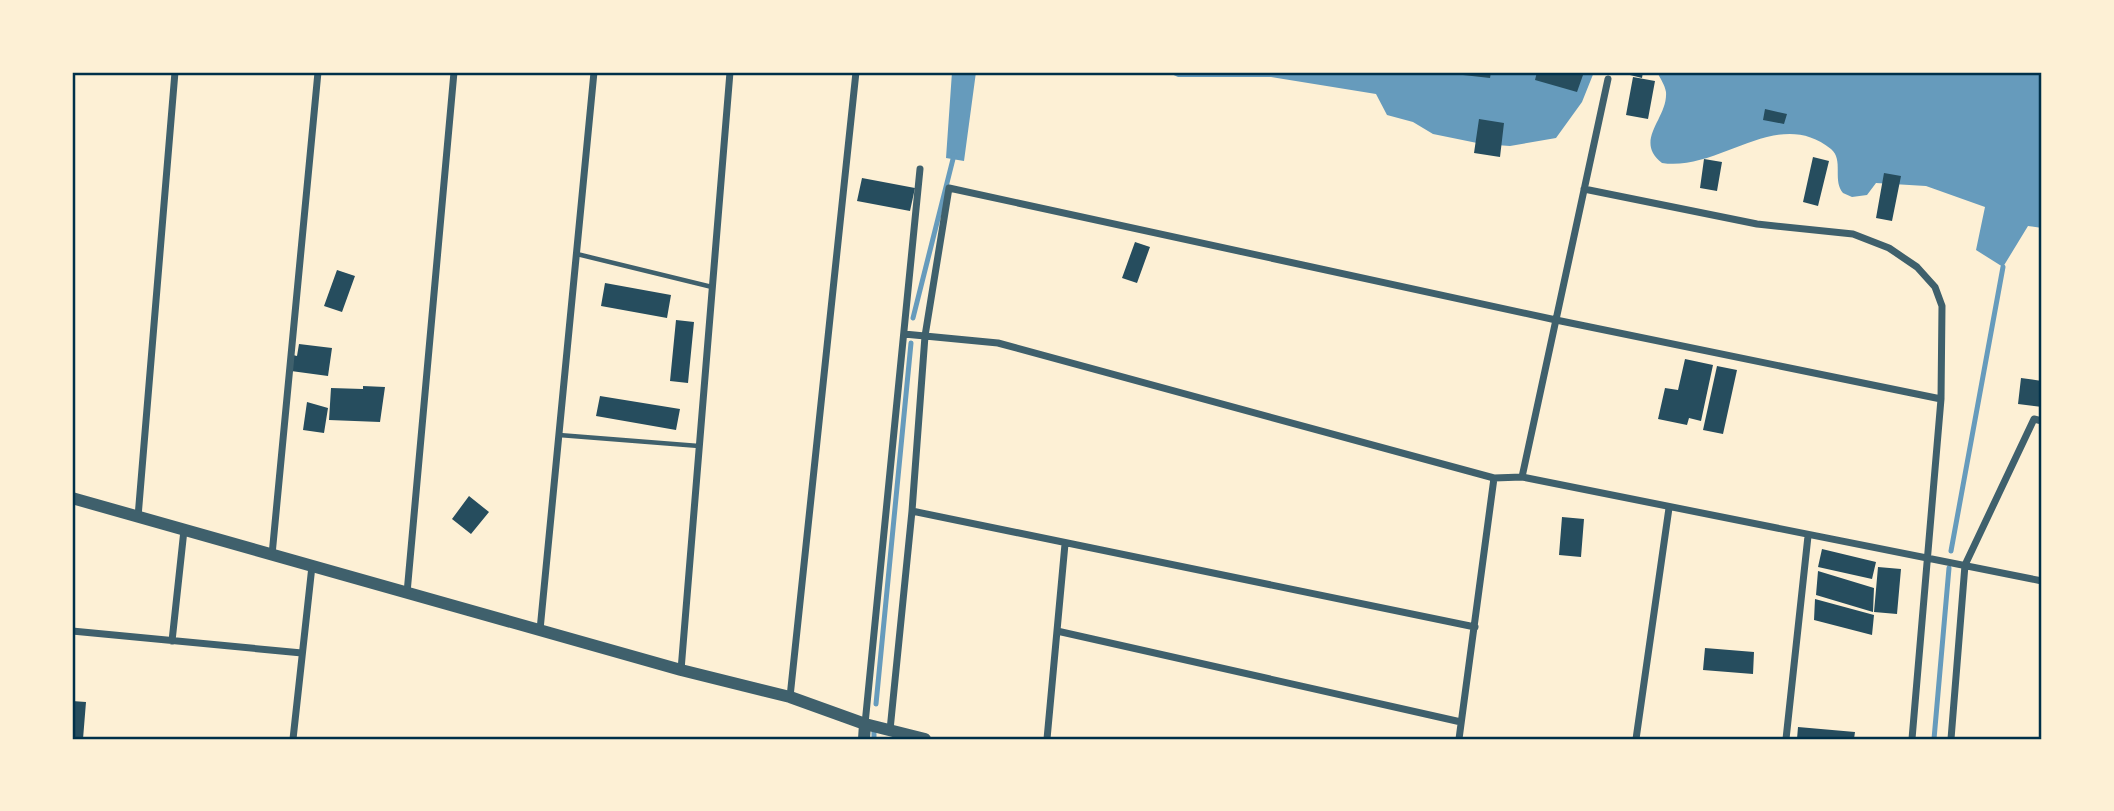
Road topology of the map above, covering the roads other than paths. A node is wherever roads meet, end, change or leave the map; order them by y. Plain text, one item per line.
1 (175, 72) edge
2 (318, 72) edge
3 (454, 72) edge
4 (594, 72) edge
5 (730, 72) edge
6 (856, 72) edge
7 (1608, 79) dead end
8 (920, 169) dead end
9 (1584, 189) junction
10 (576, 253) junction
11 (712, 287) junction
12 (1556, 320) junction
13 (904, 334) junction
14 (925, 336) junction
15 (1941, 400) junction
16 (2042, 421) edge
17 (558, 435) junction
18 (699, 446) junction
19 (1522, 477) junction
20 (1494, 478) junction
21 (72, 498) edge
22 (1670, 508) junction
23 (912, 511) junction
24 (138, 517) junction
25 (184, 530) junction
26 (1808, 536) junction
27 (1065, 544) junction
28 (272, 555) junction
29 (1929, 560) junction
30 (1965, 565) junction
31 (312, 566) junction
32 (2042, 581) edge
33 (407, 593) junction
34 (1475, 627) junction
35 (540, 630) junction
36 (72, 631) edge
37 (1057, 631) junction
38 (172, 641) junction
39 (302, 653) junction
40 (681, 670) junction
41 (790, 697) junction
42 (1461, 722) junction
43 (865, 724) junction
44 (889, 735) edge
45 (293, 739) edge
46 (863, 739) edge
47 (925, 739) edge
48 (1047, 739) edge
49 (1459, 739) edge
50 (1636, 739) edge
51 (1786, 739) edge
52 (1912, 739) edge
53 (1951, 739) edge

1 - 24 street
2 - 28 street
3 - 33 street
4 - 10 street
5 - 11 street
6 - 41 street
7 - 9 street
8 - 13 street
9 - 12 street
9 - 15 street
10 - 11 lane
10 - 17 street
11 - 18 street
12 - 14 street
12 - 15 street
12 - 19 street
13 - 14 street
13 - 43 street
14 - 20 street
14 - 23 street
15 - 29 street
16 - 30 street
17 - 18 lane
17 - 35 street
18 - 40 street
19 - 20 street
19 - 22 street
20 - 34 street
21 - 24 street
22 - 26 street
22 - 50 street
23 - 27 street
23 - 44 street
24 - 25 street
25 - 28 street
25 - 38 street
26 - 29 street
26 - 51 street
27 - 34 street
27 - 37 street
28 - 31 street
29 - 30 street
29 - 52 street
30 - 32 street
30 - 53 street
31 - 33 street
31 - 39 street
33 - 35 street
34 - 42 street
35 - 40 street
36 - 38 street
37 - 42 street
37 - 48 street
38 - 39 street
39 - 45 street
40 - 41 street
41 - 43 street
42 - 49 street
43 - 44 street
43 - 46 street
44 - 47 street

